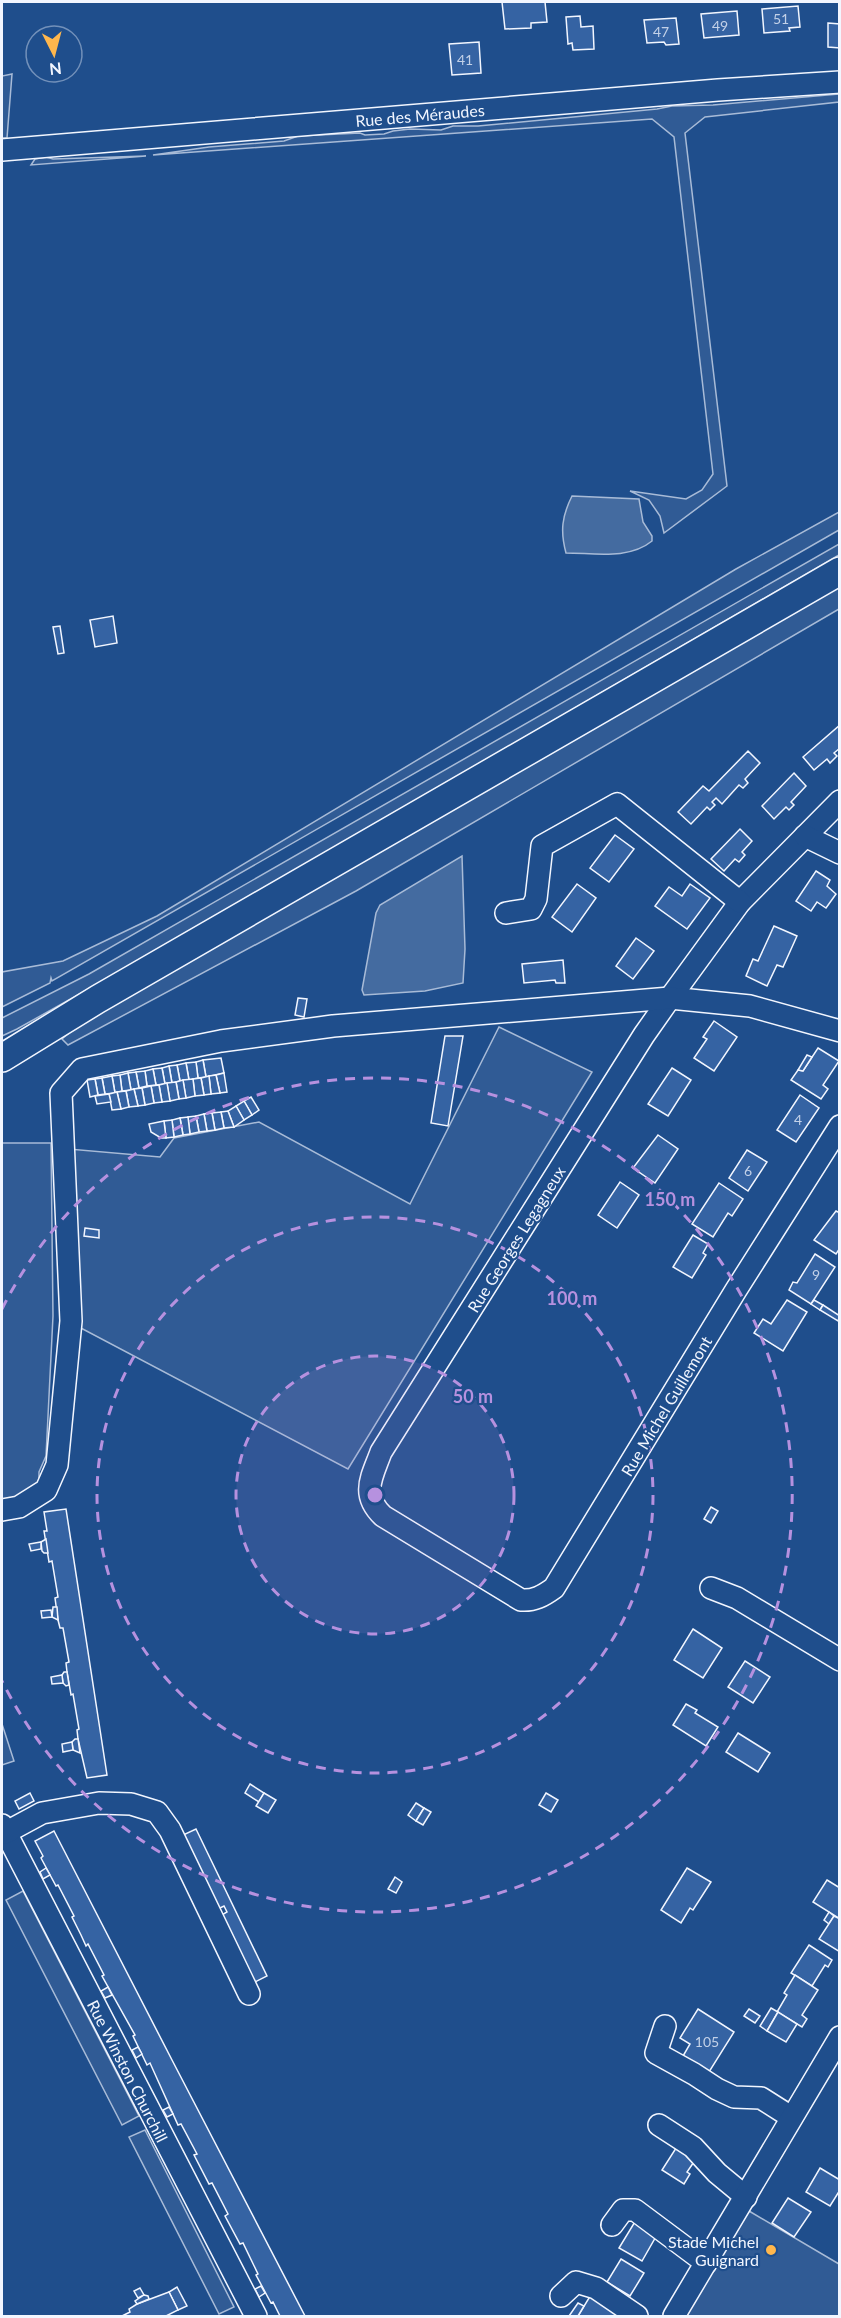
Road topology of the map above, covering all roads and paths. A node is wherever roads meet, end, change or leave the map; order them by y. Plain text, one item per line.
1 (840, 82) edge
2 (2, 150) edge
3 (840, 571) edge
4 (840, 801) edge
5 (805, 836) junction
6 (840, 852) edge
7 (740, 902) junction
8 (506, 913) dead end
9 (670, 998) junction
10 (98, 999) junction
11 (840, 1030) edge
12 (2, 1042) edge
13 (2, 1058) edge
14 (840, 1126) edge
15 (2, 1510) edge
16 (452, 1559) joint
17 (711, 1588) dead end
18 (840, 1660) edge
19 (3, 1829) edge
20 (249, 1994) dead end
21 (665, 2026) dead end
22 (840, 2037) edge
23 (791, 2117) junction
24 (659, 2125) dead end
25 (746, 2197) junction
26 (612, 2225) dead end
27 (706, 2263) junction
28 (561, 2296) dead end
29 (256, 2316) edge
30 (637, 2316) edge
31 (674, 2316) edge

1 - 2 street, Rue des Méraudes
3 - 10 main road
4 - 5 street, Rue Georges Legagneux
5 - 6 street
5 - 7 street, Rue Georges Legagneux
7 - 8 street
7 - 9 street, Rue Georges Legagneux
9 - 11 street
9 - 15 street
9 - 16 street, Rue Georges Legagneux
10 - 12 main road
10 - 13 main road
14 - 16 street, Rue Michel Guillemont
17 - 18 street
19 - 20 street
19 - 29 street, Rue Winston Churchill
21 - 23 street
22 - 23 street
23 - 25 street
24 - 25 street
25 - 27 street
26 - 27 street
27 - 31 street
28 - 30 street

